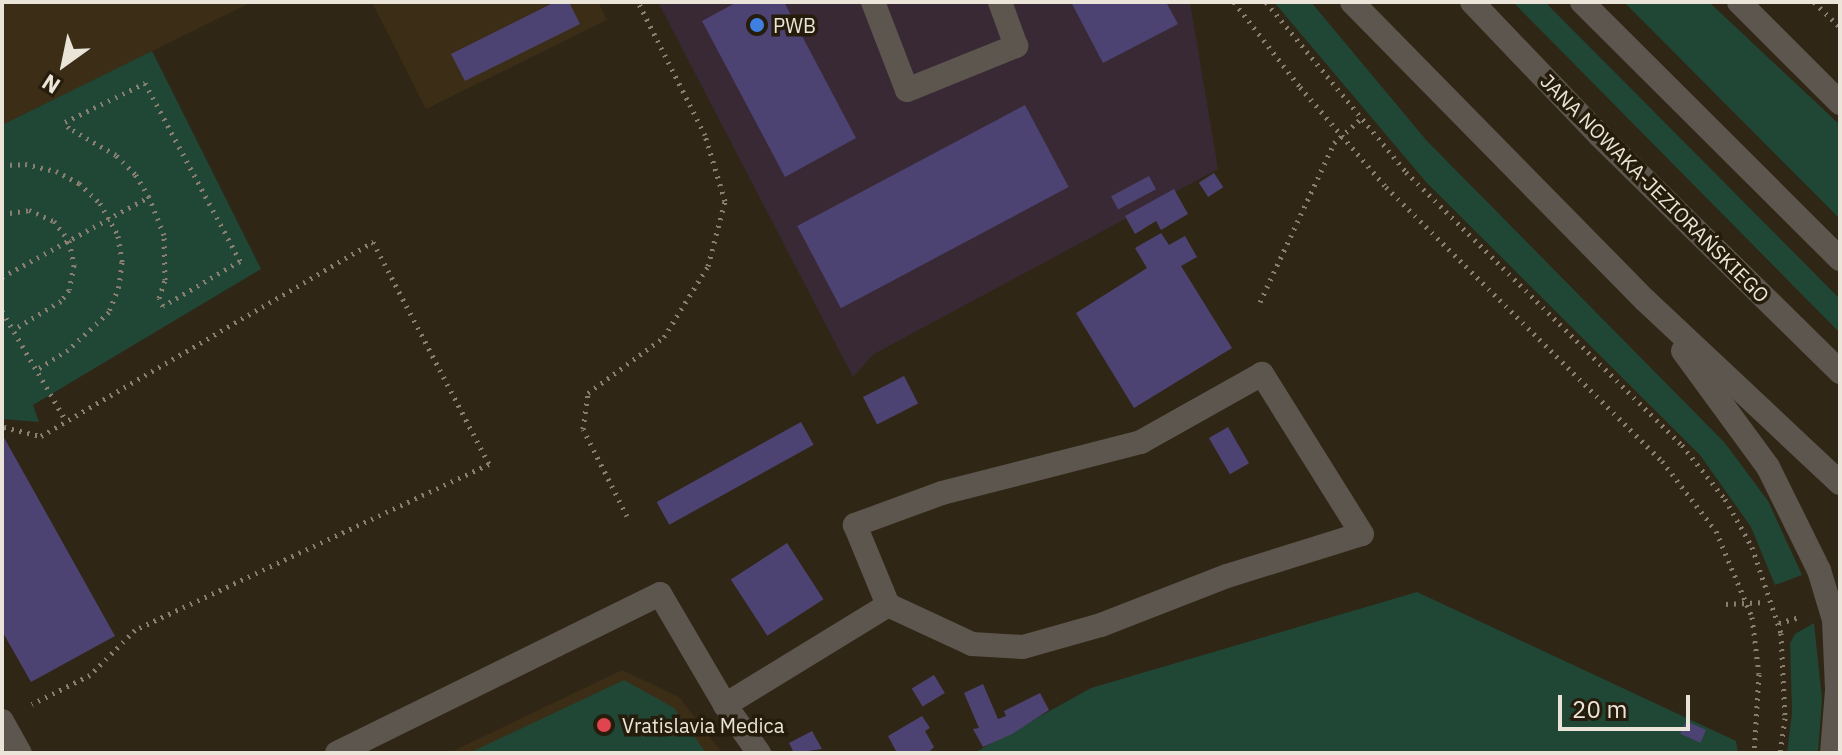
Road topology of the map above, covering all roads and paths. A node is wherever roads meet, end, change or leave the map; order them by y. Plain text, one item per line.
1 (638, 2) edge
2 (873, 2) edge
3 (1000, 2) edge
4 (1234, 2) edge
5 (1266, 2) edge
6 (1352, 2) edge
7 (1472, 2) edge
8 (1582, 2) edge
9 (1739, 2) edge
10 (1814, 2) edge
11 (1840, 27) edge
12 (1840, 103) edge
13 (1361, 119) junction
14 (1341, 134) junction
15 (2, 165) edge
16 (149, 197) junction
17 (2, 214) edge
18 (110, 218) junction
19 (69, 241) junction
20 (1840, 259) edge
21 (2, 277) edge
22 (1646, 301) junction
23 (1260, 302) dead end
24 (2, 311) edge
25 (13, 330) junction
26 (36, 370) junction
27 (1840, 372) edge
28 (66, 421) junction
29 (4, 427) edge
30 (1840, 483) edge
31 (627, 516) dead end
32 (1766, 602) dead end
33 (1726, 604) dead end
34 (1749, 604) junction
35 (888, 605) junction
36 (725, 705) junction
37 (29, 706) dead end
38 (2, 721) edge
39 (20, 753) edge
40 (337, 753) edge
41 (759, 753) edge
42 (1754, 753) edge
43 (1780, 753) edge
44 (1832, 753) edge

1 - 31 path
2 - 3 street
4 - 14 path
5 - 13 path
6 - 22 street
7 - 27 street, JANA NOWAKA-JEZIORAŃSKIEGO
8 - 20 street
9 - 12 street
10 - 11 path
13 - 14 path
13 - 43 path
14 - 23 path
14 - 34 path
15 - 18 path
16 - 16 path
16 - 18 path
17 - 19 path
18 - 19 path
18 - 26 path
19 - 21 path
19 - 25 path
22 - 30 street
22 - 44 street
24 - 25 path
25 - 26 path
26 - 28 path
28 - 29 path
28 - 37 path
32 - 34 path
33 - 34 path
34 - 42 path
35 - 35 street
35 - 36 street
36 - 40 street
36 - 41 street
38 - 39 street

